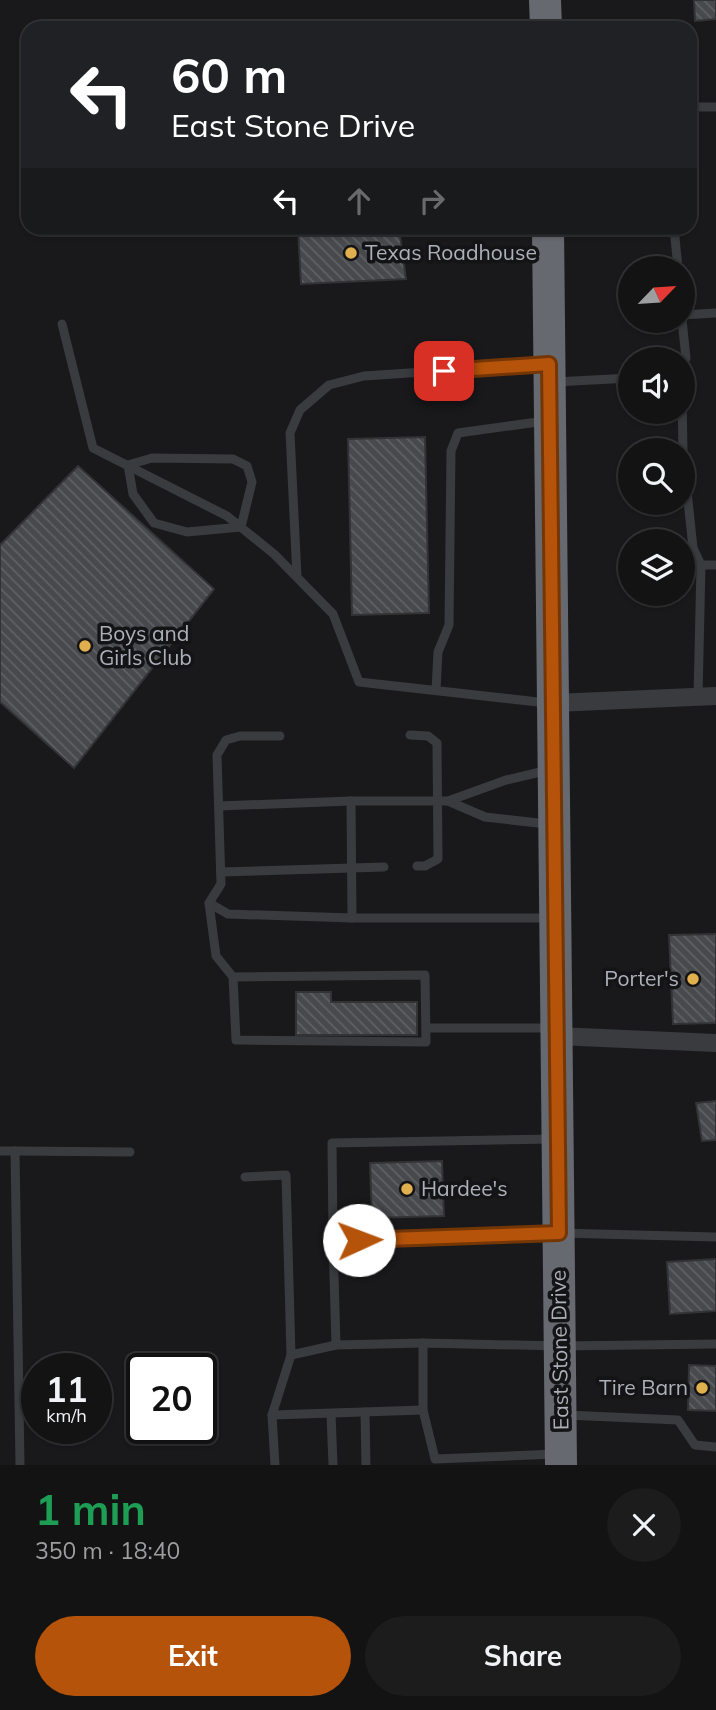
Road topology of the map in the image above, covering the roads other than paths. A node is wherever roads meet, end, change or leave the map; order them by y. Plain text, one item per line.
1 (545, 0) edge
2 (545, 21) edge
3 (697, 107) edge
4 (716, 107) edge
5 (548, 235) edge
6 (675, 235) edge
7 (677, 256) edge
8 (716, 313) edge
9 (695, 314) edge
10 (62, 324) dead end
11 (549, 373) junction
12 (618, 377) edge
13 (550, 420) junction
14 (683, 424) edge
15 (128, 466) junction
16 (241, 527) junction
17 (701, 565) junction
18 (716, 565) edge
19 (297, 578) junction
20 (436, 690) junction
21 (707, 697) edge
22 (554, 703) junction
23 (410, 735) dead end
24 (280, 736) dead end
25 (555, 769) junction
26 (351, 801) junction
27 (443, 801) junction
28 (219, 806) junction
29 (555, 824) junction
30 (417, 866) dead end
31 (384, 867) dead end
32 (352, 868) junction
33 (221, 872) junction
34 (209, 904) junction
35 (352, 918) junction
36 (556, 918) junction
37 (233, 978) junction
38 (426, 1028) junction
39 (557, 1032) junction
40 (716, 1043) edge
41 (558, 1139) junction
42 (0, 1151) edge
43 (15, 1151) junction
44 (130, 1152) dead end
45 (245, 1177) dead end
46 (559, 1233) junction
47 (716, 1237) edge
48 (333, 1240) junction
49 (423, 1343) junction
50 (716, 1344) edge
51 (336, 1345) junction
52 (561, 1346) junction
53 (290, 1355) junction
54 (423, 1410) junction
55 (365, 1412) junction
56 (331, 1414) junction
57 (272, 1415) junction
58 (561, 1415) junction
59 (716, 1447) edge
60 (561, 1459) edge
61 (435, 1462) edge
62 (20, 1465) edge
63 (275, 1465) edge
64 (333, 1465) edge
65 (366, 1465) edge

1 - 2 highway
3 - 4 lane
5 - 11 highway, East Stone Drive
6 - 7 lane
8 - 9 lane
10 - 15 lane
11 - 12 lane
11 - 13 highway, East Stone Drive
11 - 19 lane
13 - 20 lane
13 - 22 highway, East Stone Drive
14 - 17 lane
15 - 16 lane
15 - 16 lane
15 - 16 lane
16 - 19 lane
17 - 18 lane
17 - 21 lane
19 - 20 lane
20 - 22 lane
21 - 22 street
22 - 25 highway, East Stone Drive
23 - 27 lane
24 - 28 lane
25 - 27 lane
25 - 29 highway, East Stone Drive
26 - 27 lane
26 - 28 lane
26 - 32 lane
27 - 29 lane
27 - 30 lane
28 - 33 lane
29 - 36 highway, East Stone Drive
31 - 32 lane
32 - 33 lane
32 - 35 lane
33 - 34 lane
34 - 35 lane
34 - 37 lane
35 - 36 lane
36 - 39 highway, East Stone Drive
37 - 38 lane
37 - 38 lane
38 - 39 lane
39 - 40 street
39 - 41 highway, East Stone Drive
41 - 46 highway, East Stone Drive
41 - 48 lane
42 - 43 lane
43 - 44 lane
43 - 62 lane
45 - 53 lane
46 - 47 lane
46 - 48 lane
46 - 52 highway, East Stone Drive
48 - 51 lane
49 - 51 lane
49 - 52 lane
49 - 54 lane
50 - 52 lane
51 - 53 lane
52 - 58 highway, East Stone Drive
53 - 57 lane
54 - 55 lane
54 - 61 lane
55 - 56 lane
55 - 65 lane
56 - 57 lane
56 - 64 lane
57 - 63 lane
58 - 59 lane
58 - 60 highway, East Stone Drive
60 - 61 lane

